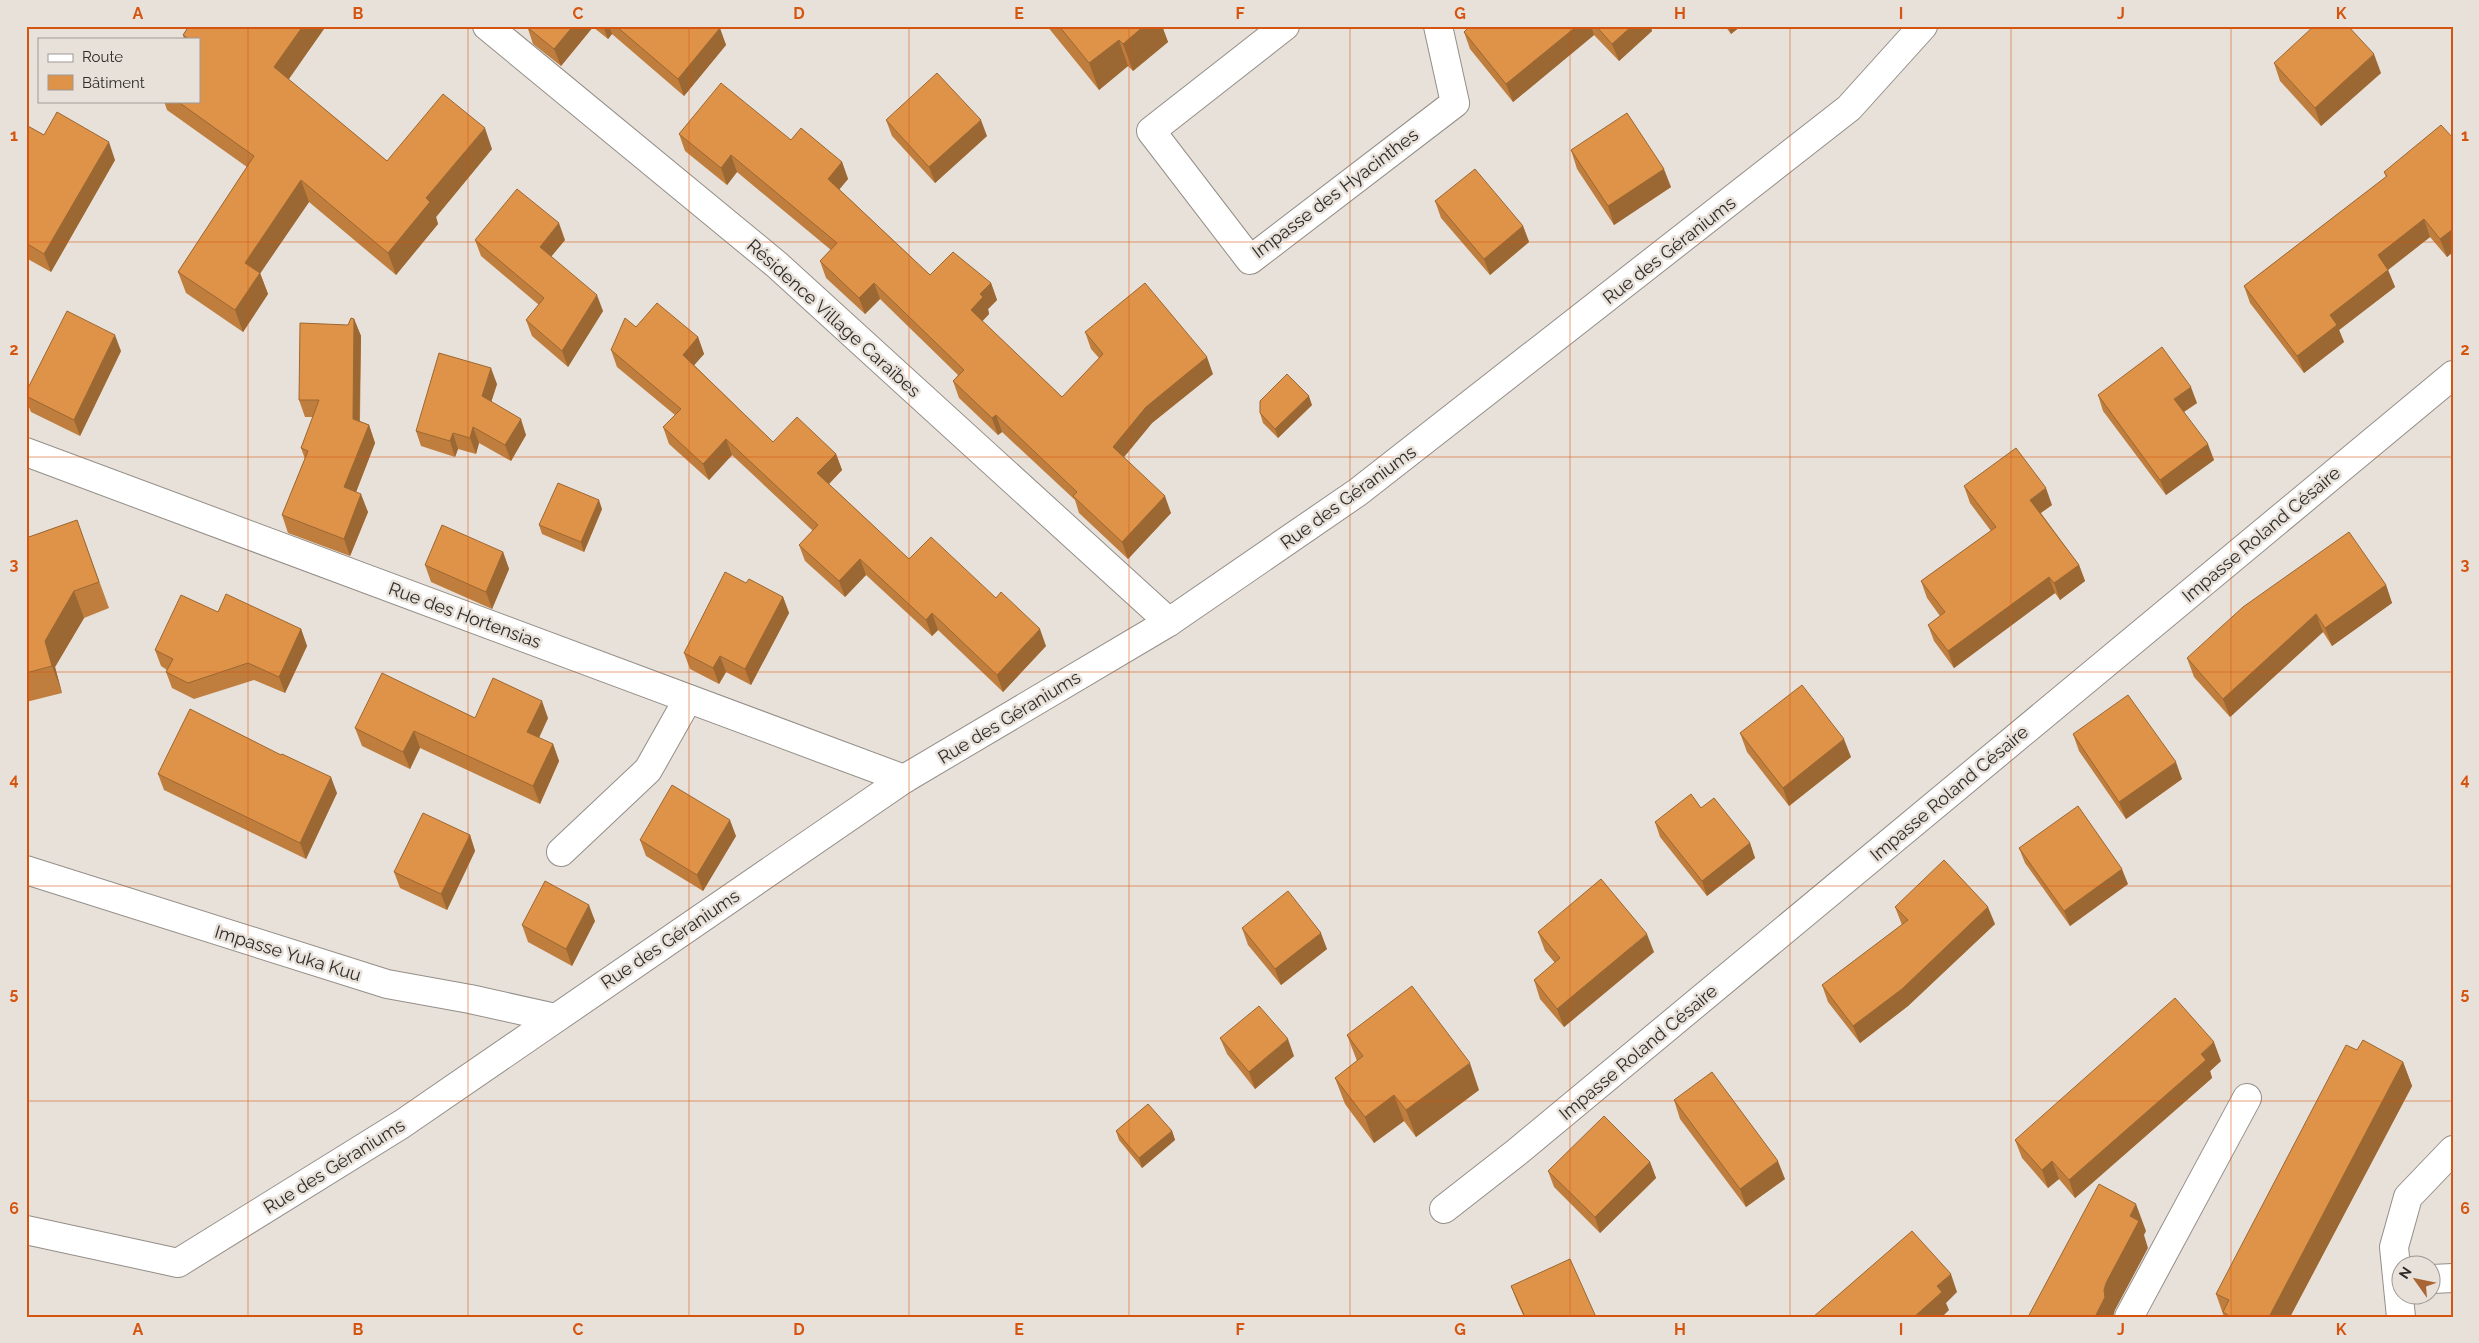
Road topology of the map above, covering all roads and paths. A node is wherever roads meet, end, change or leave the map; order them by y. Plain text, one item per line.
1 (487, 26) edge
2 (1285, 26) edge
3 (1438, 26) edge
4 (1923, 26) edge
5 (2453, 375) edge
6 (26, 452) edge
7 (1169, 622) junction
8 (688, 699) junction
9 (904, 779) junction
10 (561, 852) dead end
11 (26, 870) edge
12 (555, 1018) junction
13 (2247, 1098) dead end
14 (2453, 1150) edge
15 (1444, 1209) dead end
16 (26, 1230) edge
17 (2396, 1256) edge
18 (2129, 1317) edge

1 - 7 street, Résidence Village Caraïbes
2 - 3 street, Impasse des Hyacinthes
4 - 7 street, Rue des Géraniums
5 - 15 street, Impasse Roland Césaire
6 - 8 street, Rue des Hortensias
7 - 9 street, Rue des Géraniums
8 - 9 street, Rue des Hortensias
8 - 10 street
9 - 12 street, Rue des Géraniums
11 - 12 street, Impasse Yuka Kuu
12 - 16 street, Rue des Géraniums
13 - 18 street
14 - 17 street

